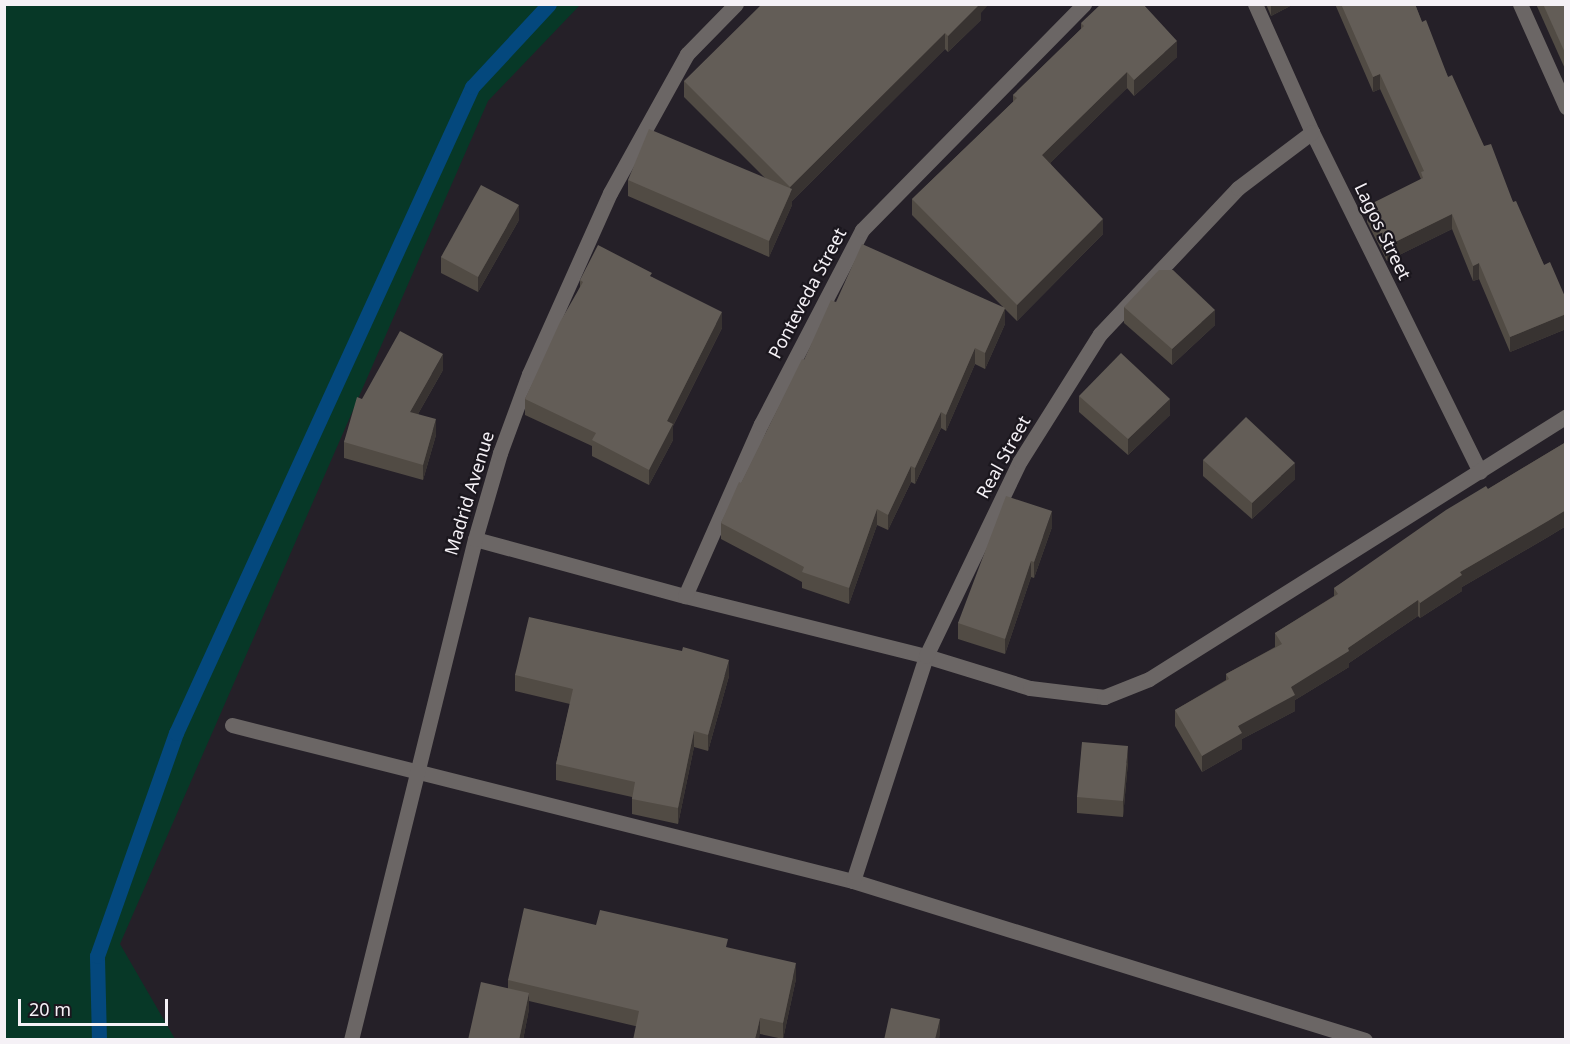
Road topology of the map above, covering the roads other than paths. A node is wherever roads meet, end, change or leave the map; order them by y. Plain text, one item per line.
1 (736, 4) edge
2 (1084, 4) edge
3 (1255, 4) edge
4 (1520, 4) edge
5 (1566, 107) edge
6 (1312, 132) junction
7 (1566, 416) edge
8 (1480, 472) junction
9 (475, 539) junction
10 (685, 596) junction
11 (926, 656) junction
12 (232, 725) dead end
13 (415, 773) junction
14 (853, 881) junction
15 (351, 1040) edge
16 (1365, 1040) edge

1 - 9 street, Madrid Avenue
2 - 10 street, Ponteveda Street
3 - 6 street, Lagos Street
4 - 5 street
6 - 8 street, Lagos Street
6 - 11 street, Real Street
7 - 8 street
8 - 11 street
9 - 10 street
9 - 13 street, Madrid Avenue
10 - 11 street
11 - 14 street, Real Street
12 - 13 street
13 - 14 street
13 - 15 street, Madrid Avenue
14 - 16 street

